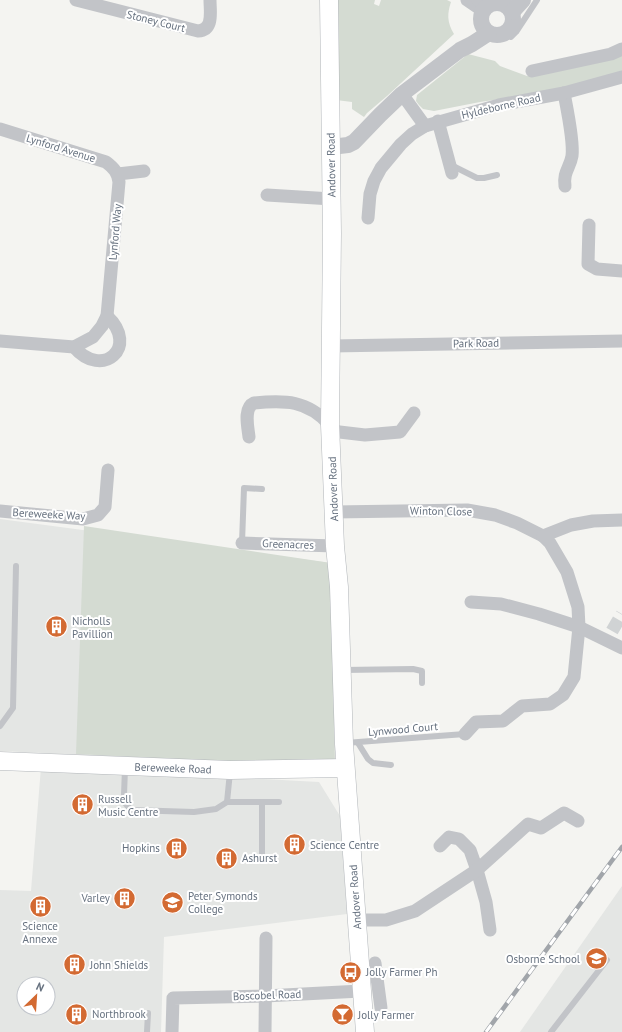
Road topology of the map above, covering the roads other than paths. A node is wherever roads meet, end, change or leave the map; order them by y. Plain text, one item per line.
1 (76, 0) edge
2 (210, 0) edge
3 (329, 0) edge
4 (467, 0) edge
5 (523, 0) edge
6 (537, 0) edge
7 (492, 10) edge
8 (505, 33) junction
9 (622, 49) edge
10 (532, 71) dead end
11 (622, 77) edge
12 (564, 93) junction
13 (402, 94) junction
14 (438, 121) junction
15 (425, 126) junction
16 (0, 129) edge
17 (331, 147) junction
18 (450, 169) joint
19 (144, 170) dead end
20 (118, 174) junction
21 (497, 175) dead end
22 (565, 186) dead end
23 (267, 195) dead end
24 (332, 199) junction
25 (368, 218) dead end
26 (588, 225) dead end
27 (622, 271) edge
28 (107, 316) junction
29 (0, 341) edge
30 (622, 341) edge
31 (330, 346) junction
32 (74, 347) junction
33 (414, 413) dead end
34 (330, 428) junction
35 (249, 437) dead end
36 (108, 470) dead end
37 (262, 489) dead end
38 (0, 511) edge
39 (334, 512) junction
40 (622, 520) edge
41 (543, 536) junction
42 (242, 543) joint
43 (335, 546) junction
44 (16, 566) dead end
45 (471, 602) dead end
46 (579, 627) junction
47 (622, 648) edge
48 (341, 670) junction
49 (422, 683) dead end
50 (0, 726) edge
51 (465, 734) joint
52 (351, 743) junction
53 (0, 761) edge
54 (391, 765) dead end
55 (125, 767) junction
56 (346, 768) junction
57 (230, 770) junction
58 (227, 802) junction
59 (262, 802) junction
60 (279, 802) dead end
61 (578, 820) dead end
62 (440, 846) dead end
63 (262, 860) dead end
64 (478, 870) junction
65 (356, 920) junction
66 (490, 930) dead end
67 (266, 938) dead end
68 (607, 960) dead end
69 (374, 963) dead end
70 (366, 982) junction
71 (265, 996) junction
72 (381, 1008) dead end
73 (148, 1013) dead end
74 (147, 1032) edge
75 (172, 1032) edge
76 (265, 1032) edge
77 (365, 1032) edge
78 (551, 1032) edge

1 - 2 street, Stoney Court
3 - 17 main road, Andover Road
4 - 7 street
5 - 7 street
6 - 8 lane
7 - 8 street
7 - 8 street
7 - 13 street
9 - 10 street
11 - 12 street, Hyldeborne Road
12 - 14 street, Hyldeborne Road
12 - 22 street
13 - 15 street
13 - 17 street
14 - 15 street, Hyldeborne Road
14 - 18 street
15 - 25 street, Hyldeborne Road
16 - 20 street, Lynford Avenue
17 - 24 main road, Andover Road
18 - 21 lane
19 - 20 street
20 - 28 street, Lynford Way
23 - 24 street
24 - 31 main road, Andover Road
26 - 27 street
28 - 32 street, Lynford Way
28 - 32 street
29 - 32 street
30 - 31 street, Park Road
31 - 34 main road, Andover Road
33 - 34 street
34 - 35 street
34 - 39 main road, Andover Road
36 - 38 street, Bereweeke Way
37 - 42 lane
39 - 41 street, Winton Close
39 - 43 main road, Andover Road
40 - 41 street
41 - 46 street, Winton Close
42 - 43 street, Greenacres
43 - 48 main road, Andover Road
44 - 50 lane
45 - 46 street
46 - 47 street
46 - 51 street, Winton Close
48 - 49 lane
48 - 52 main road, Andover Road
51 - 52 lane, Lynwood Court
52 - 54 lane
52 - 56 main road, Andover Road
53 - 55 main road, Bereweeke Road
55 - 57 main road, Bereweeke Road
55 - 58 lane
56 - 57 main road, Bereweeke Road
56 - 65 main road, Andover Road
57 - 58 lane
58 - 59 lane
59 - 60 lane
59 - 63 lane
61 - 64 street
62 - 64 street
64 - 65 street
64 - 66 street
65 - 70 main road, Andover Road
67 - 71 street
68 - 78 lane
69 - 70 street, Andover Road
70 - 71 street, Boscobel Road
70 - 72 street, Andover Road
70 - 77 main road, Andover Road
71 - 75 street, Boscobel Road
71 - 76 street
73 - 74 lane

